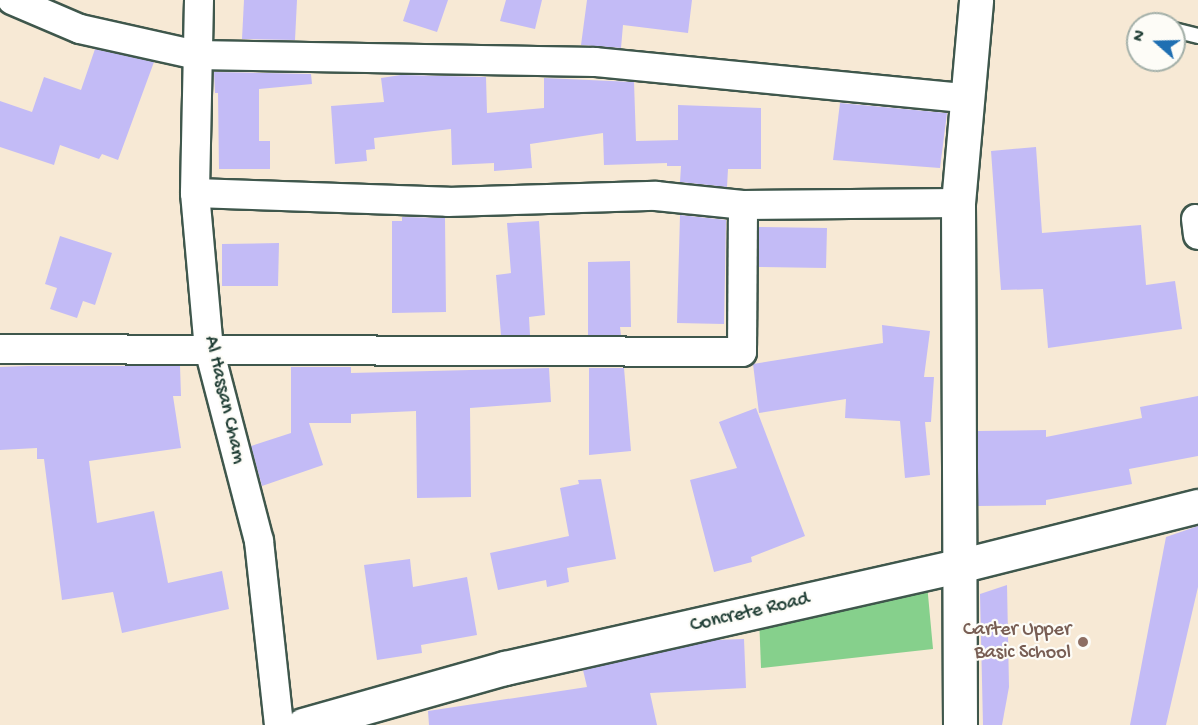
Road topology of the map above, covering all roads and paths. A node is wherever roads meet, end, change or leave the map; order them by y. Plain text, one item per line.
1 (12, 0) edge
2 (199, 0) edge
3 (976, 0) edge
4 (196, 55) junction
5 (969, 99) junction
6 (195, 193) junction
7 (958, 203) junction
8 (743, 206) junction
9 (0, 349) edge
10 (209, 349) junction
11 (1198, 506) edge
12 (959, 566) junction
13 (279, 725) edge
14 (303, 725) edge
15 (960, 725) edge

1 - 4 street
2 - 4 street, Al Hassan Cham
3 - 5 street
4 - 5 street
4 - 6 street, Al Hassan Cham
5 - 7 street
6 - 8 street
6 - 10 street, Al Hassan Cham
7 - 8 street
7 - 12 street
8 - 10 street
9 - 10 street
10 - 13 street, Al Hassan Cham
11 - 12 street, Concrete Road
12 - 14 street, Concrete Road
12 - 15 street

